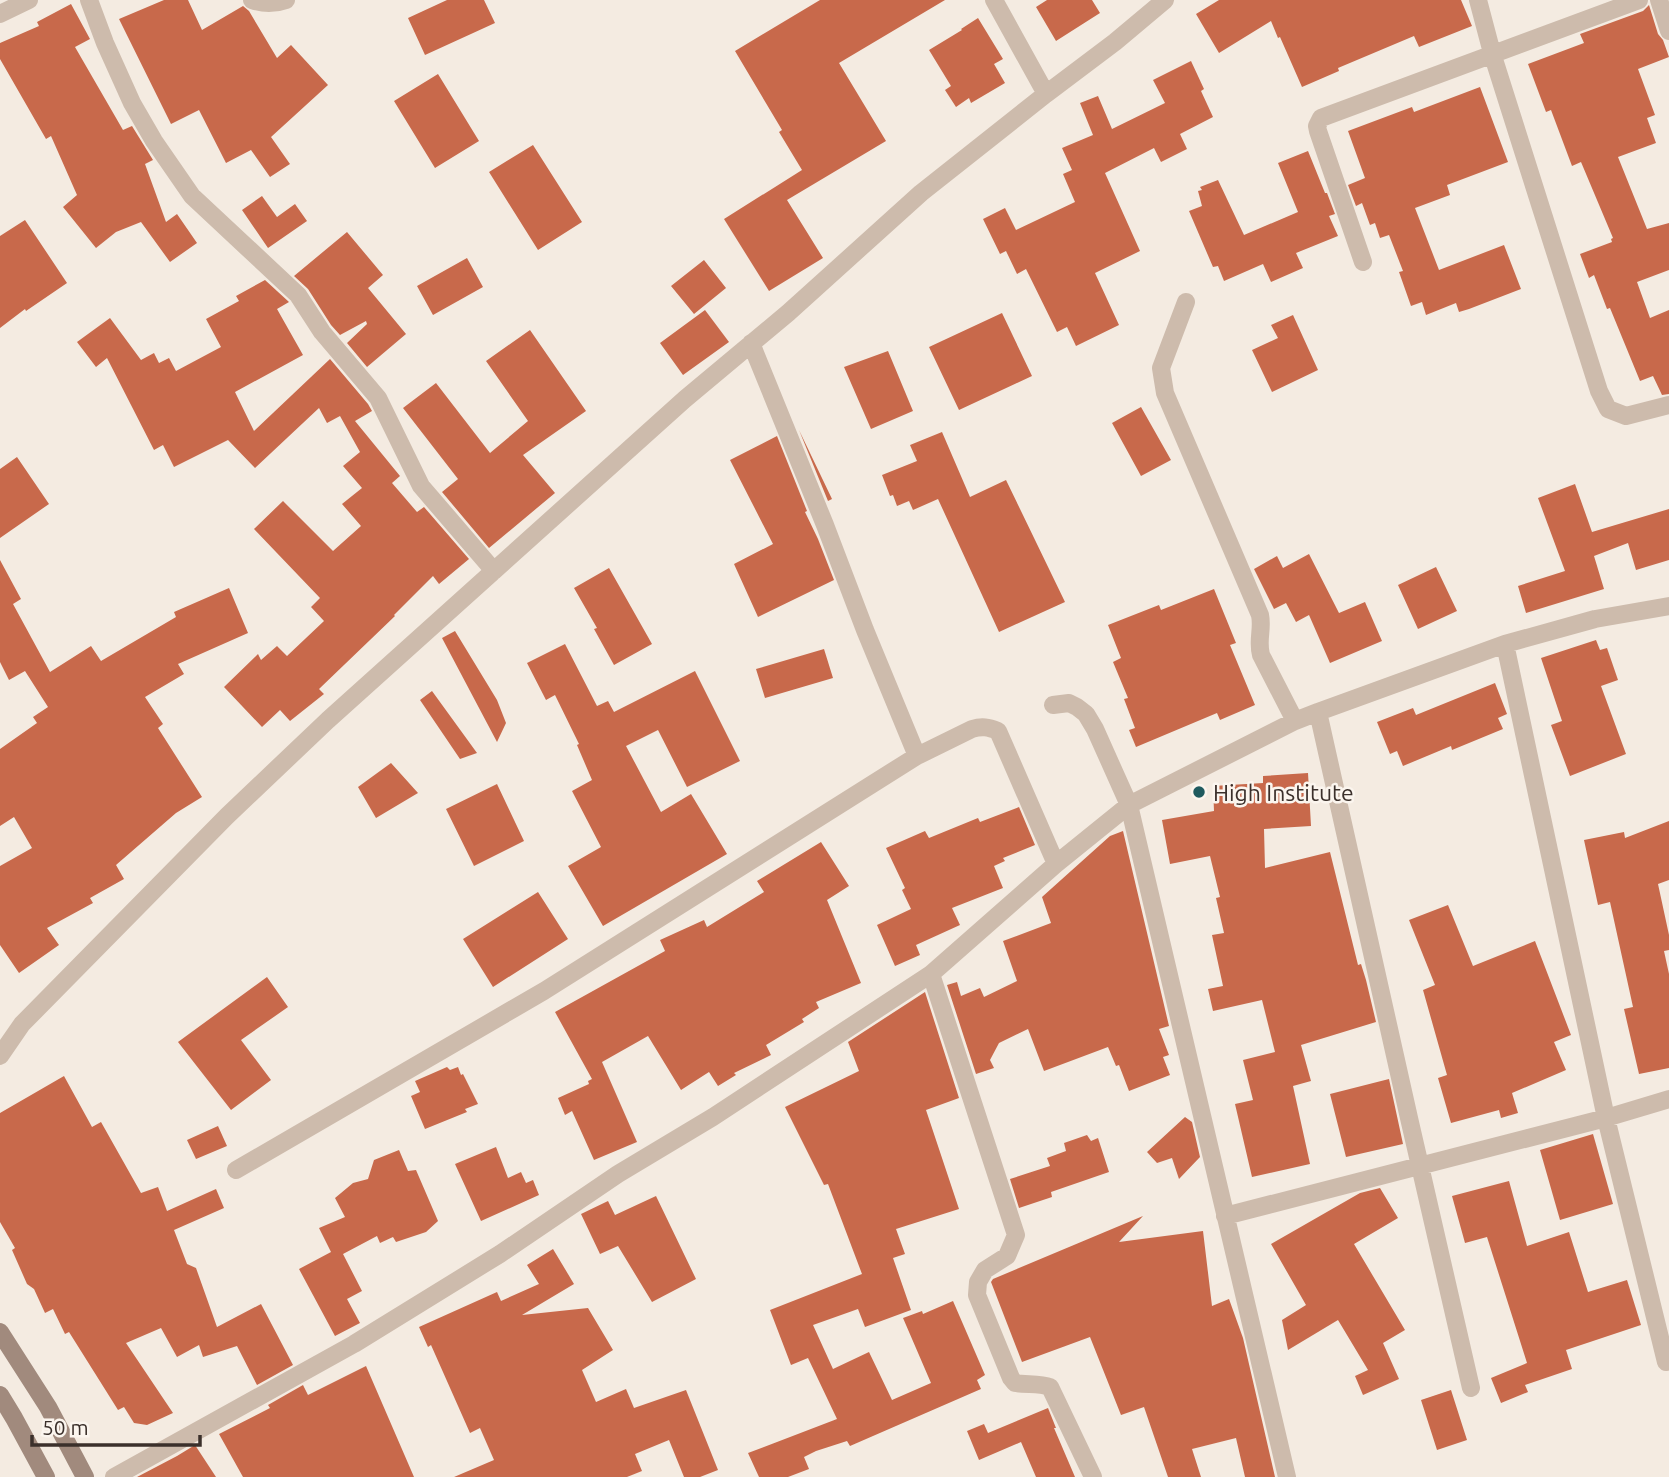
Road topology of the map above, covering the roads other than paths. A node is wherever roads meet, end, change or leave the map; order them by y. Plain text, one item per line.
1 (29, 0) edge
2 (251, 0) edge
3 (286, 0) edge
4 (993, 0) edge
5 (1165, 0) edge
6 (1478, 0) edge
7 (1639, 0) edge
8 (1659, 0) edge
9 (94, 2) edge
10 (0, 14) edge
11 (1669, 31) edge
12 (1492, 53) junction
13 (1046, 94) junction
14 (1363, 262) dead end
15 (1186, 302) dead end
16 (751, 343) junction
17 (1669, 405) edge
18 (494, 571) junction
19 (1669, 606) edge
20 (1505, 644) junction
21 (1054, 705) dead end
22 (1318, 712) junction
23 (1295, 721) junction
24 (918, 756) junction
25 (1129, 804) junction
26 (1056, 864) junction
27 (931, 974) junction
28 (22, 1024) junction
29 (0, 1037) edge
30 (0, 1056) edge
31 (1669, 1099) edge
32 (1606, 1118) junction
33 (1421, 1166) junction
34 (236, 1170) dead end
35 (1225, 1216) junction
36 (0, 1332) edge
37 (1666, 1362) dead end
38 (1471, 1388) dead end
39 (0, 1395) edge
40 (47, 1477) edge
41 (85, 1477) edge
42 (114, 1477) edge
43 (1093, 1477) edge
44 (1287, 1477) edge

1 - 10 street
2 - 3 street
4 - 13 street
5 - 13 street
6 - 12 street
7 - 12 street
8 - 11 street
9 - 18 street
12 - 14 street
12 - 17 street
13 - 16 street
15 - 23 street
16 - 18 street
16 - 24 street
18 - 28 street
19 - 20 street
20 - 22 street
20 - 32 street
21 - 25 street
22 - 23 street
22 - 33 street
23 - 25 street
24 - 26 street
24 - 34 street
25 - 26 street
25 - 35 street
26 - 27 street
27 - 42 street
27 - 43 street
28 - 29 street
28 - 30 street
31 - 32 street
32 - 33 street
32 - 37 street
33 - 35 street
33 - 38 street
35 - 44 street
36 - 41 main road
39 - 40 main road

